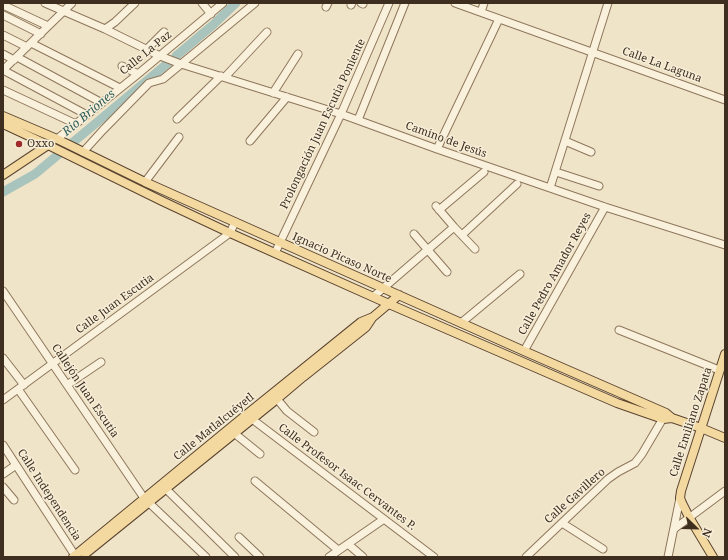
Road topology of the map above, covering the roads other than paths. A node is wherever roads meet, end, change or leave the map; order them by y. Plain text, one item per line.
1 (45, 3) edge
2 (72, 3) edge
3 (134, 3) edge
4 (202, 3) edge
5 (223, 3) edge
6 (255, 3) edge
7 (389, 3) edge
8 (405, 3) edge
9 (454, 3) edge
10 (484, 3) edge
11 (608, 3) edge
12 (3, 5) edge
13 (64, 11) junction
14 (481, 12) junction
15 (211, 14) junction
16 (3, 15) edge
17 (499, 19) junction
18 (48, 26) junction
19 (105, 29) junction
20 (164, 32) dead end
21 (267, 32) dead end
22 (41, 34) junction
23 (3, 35) edge
24 (29, 45) junction
25 (146, 49) junction
26 (592, 52) junction
27 (3, 54) edge
28 (298, 54) dead end
29 (160, 56) junction
30 (15, 58) junction
31 (181, 64) junction
32 (122, 66) dead end
33 (3, 70) edge
34 (138, 74) junction
35 (223, 76) junction
36 (120, 88) junction
37 (3, 90) edge
38 (273, 93) junction
39 (287, 97) junction
40 (725, 99) edge
41 (102, 103) junction
42 (341, 114) junction
43 (87, 115) junction
44 (3, 116) edge
45 (177, 119) dead end
46 (358, 120) junction
47 (3, 124) edge
48 (76, 124) junction
49 (179, 137) dead end
50 (57, 139) junction
51 (250, 141) dead end
52 (565, 141) junction
53 (48, 145) junction
54 (437, 149) junction
55 (80, 151) junction
56 (591, 152) dead end
57 (484, 172) dead end
58 (556, 172) junction
59 (3, 175) edge
60 (145, 182) junction
61 (517, 184) dead end
62 (599, 186) dead end
63 (550, 188) junction
64 (605, 207) junction
65 (234, 222) junction
66 (454, 227) junction
67 (230, 233) junction
68 (414, 234) dead end
69 (462, 235) junction
70 (280, 242) junction
71 (725, 245) edge
72 (475, 249) dead end
73 (428, 250) junction
74 (275, 253) junction
75 (447, 272) dead end
76 (520, 274) dead end
77 (384, 288) junction
78 (3, 291) edge
79 (399, 295) junction
80 (374, 297) junction
81 (389, 304) junction
82 (373, 317) junction
83 (461, 323) junction
84 (619, 330) dead end
85 (524, 351) junction
86 (725, 354) edge
87 (3, 358) edge
88 (101, 362) dead end
89 (53, 364) junction
90 (719, 370) junction
91 (67, 385) junction
92 (21, 387) junction
93 (277, 399) junction
94 (3, 400) edge
95 (249, 417) junction
96 (667, 417) junction
97 (701, 428) junction
98 (314, 432) dead end
99 (234, 433) junction
100 (725, 438) edge
101 (3, 444) edge
102 (260, 454) dead end
103 (16, 465) junction
104 (75, 470) dead end
105 (3, 474) edge
106 (255, 481) dead end
107 (3, 487) edge
108 (166, 489) junction
109 (725, 491) edge
110 (680, 498) junction
111 (14, 500) dead end
112 (146, 500) junction
113 (689, 517) junction
114 (384, 519) junction
115 (562, 523) junction
116 (674, 530) junction
117 (239, 537) dead end
118 (348, 544) junction
119 (603, 549) dead end
120 (338, 550) junction
121 (76, 557) edge
122 (206, 557) edge
123 (235, 557) edge
124 (260, 557) edge
125 (329, 557) edge
126 (363, 557) edge
127 (434, 557) edge
128 (526, 557) edge
129 (668, 557) edge
130 (712, 557) edge

1 - 13 street, Camino de Jesús
2 - 13 street
3 - 19 street
4 - 15 street
5 - 15 street, Calle La Paz
6 - 31 street
7 - 42 street, Prolongación Juan Escutia Poniente
8 - 46 street
9 - 14 street, Calle La Laguna
10 - 14 street
11 - 26 street
12 - 18 street
13 - 18 street
13 - 19 street, Camino de Jesús
14 - 17 street, Calle La Laguna
15 - 29 street, Calle La Paz
16 - 22 street
17 - 26 street, Calle La Laguna
17 - 54 street
18 - 22 street
19 - 25 street, Camino de Jesús
20 - 25 street
21 - 35 street
22 - 24 street
23 - 24 street
24 - 30 street
24 - 36 street
25 - 29 street, Camino de Jesús
26 - 40 street, Calle La Laguna
26 - 52 street
27 - 30 street
28 - 38 street
29 - 31 street, Camino de Jesús
29 - 34 street, Calle La Paz
30 - 33 street
30 - 41 street
31 - 35 street, Camino de Jesús
31 - 55 street
32 - 34 street
33 - 43 street
34 - 36 street, Calle La Paz
35 - 38 street, Camino de Jesús
35 - 45 street
36 - 41 street, Calle La Paz
37 - 48 street
38 - 39 street, Camino de Jesús
39 - 42 street, Camino de Jesús
39 - 51 street
41 - 43 street, Calle La Paz
42 - 46 street, Camino de Jesús
42 - 70 street, Prolongación Juan Escutia Poniente
43 - 48 street, Calle La Paz
44 - 50 main road, Ignacio Picaso Norte
46 - 54 street, Camino de Jesús
47 - 53 main road, Ignacio Picaso Norte
48 - 50 street, Calle La Paz
49 - 60 street
50 - 53 main road, Calle La Paz
50 - 55 main road, Ignacio Picaso Norte
52 - 56 street
52 - 58 street
53 - 59 main road, Calle La Paz
53 - 67 main road, Ignacio Picaso Norte
54 - 63 street, Camino de Jesús
55 - 60 main road, Ignacio Picaso Norte
57 - 66 street
58 - 62 street
58 - 63 street
60 - 65 main road, Ignacio Picaso Norte
61 - 69 street
63 - 64 street, Camino de Jesús
64 - 71 street, Camino de Jesús
64 - 85 street, Calle Pedro Amador Reyes
65 - 67 street
65 - 70 main road, Ignacio Picaso Norte
66 - 69 street
66 - 73 street
67 - 74 main road, Ignacio Picaso Norte
67 - 89 street, Calle Juan Escutia
68 - 73 street
69 - 72 street
70 - 74 street, Prolongación Juan Escutia Poniente
70 - 77 main road, Ignacio Picaso Norte
73 - 75 street
73 - 77 street
74 - 80 main road, Ignacio Picaso Norte
76 - 83 street
77 - 79 main road, Ignacio Picaso Norte
77 - 80 street
78 - 89 street, Callejón Juan Escutia
79 - 81 main road, Calle Matlalcuéyetl
79 - 83 main road, Ignacio Picaso Norte
80 - 81 main road, Ignacio Picaso Norte
81 - 82 main road, Calle Matlalcuéyetl
81 - 96 main road, Ignacio Picaso Norte
82 - 93 main road, Calle Matlalcuéyetl
82 - 95 main road, Calle Matlalcuéyetl
83 - 85 main road, Ignacio Picaso Norte
84 - 90 street
85 - 96 main road, Ignacio Picaso Norte
86 - 90 main road, Calle Emiliano Zapata
87 - 92 street
88 - 91 street
89 - 91 street, Callejón Juan Escutia
89 - 92 street, Calle Juan Escutia
90 - 97 main road, Calle Emiliano Zapata
91 - 112 street, Callejón Juan Escutia
92 - 94 street, Calle Juan Escutia
92 - 104 street
93 - 95 main road, Calle Matlalcuéyetl
93 - 98 street
95 - 99 main road, Calle Matlalcuéyetl
95 - 112 main road, Calle Matlalcuéyetl
95 - 114 street, Calle Profesor Isaac Cervantes P.
96 - 97 main road, Ignacio Picaso Norte
96 - 115 street, Calle Gavillero
97 - 100 main road, Ignacio Picaso Norte
97 - 110 main road, Calle Emiliano Zapata
99 - 102 street
99 - 108 main road, Calle Matlalcuéyetl
101 - 103 street, Calle Independencia
103 - 105 street
103 - 121 street, Calle Independencia
106 - 120 street
107 - 111 street
108 - 112 main road, Calle Matlalcuéyetl
108 - 123 street
109 - 113 street
110 - 113 main road
110 - 116 street
112 - 121 main road, Calle Matlalcuéyetl
112 - 122 street, Callejón Juan Escutia
113 - 116 street
113 - 130 main road
114 - 118 street
114 - 127 street, Calle Profesor Isaac Cervantes P.
115 - 119 street
115 - 128 street, Calle Gavillero
116 - 129 street
117 - 124 street
118 - 120 street
118 - 126 street
120 - 125 street

